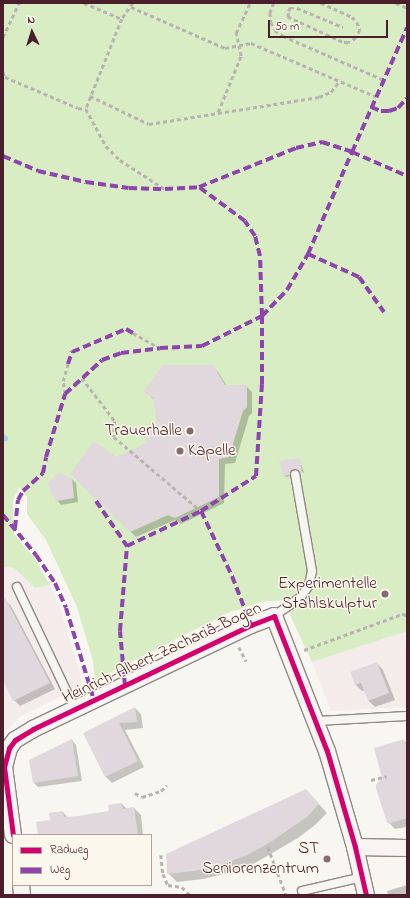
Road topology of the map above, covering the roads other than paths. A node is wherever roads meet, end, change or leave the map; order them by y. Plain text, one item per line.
1 (295, 474) dead end
2 (17, 587) dead end
3 (274, 616) junction
4 (75, 709) junction
5 (407, 716) edge
6 (317, 722) junction
7 (13, 834) edge
8 (355, 847) junction
9 (407, 848) edge
10 (362, 877) junction
11 (302, 891) dead end
12 (366, 895) edge

1 - 3 lane
2 - 4 lane
3 - 4 street, Heinrich-Albert-Zachariä-Bogen
3 - 6 street, Heinrich-Albert-Zachariä-Bogen
4 - 7 street, Heinrich-Albert-Zachariä-Bogen
5 - 6 lane
6 - 8 street, Heinrich-Albert-Zachariä-Bogen
8 - 9 street
8 - 10 street, Heinrich-Albert-Zachariä-Bogen
10 - 11 lane
10 - 12 street, Heinrich-Albert-Zachariä-Bogen

